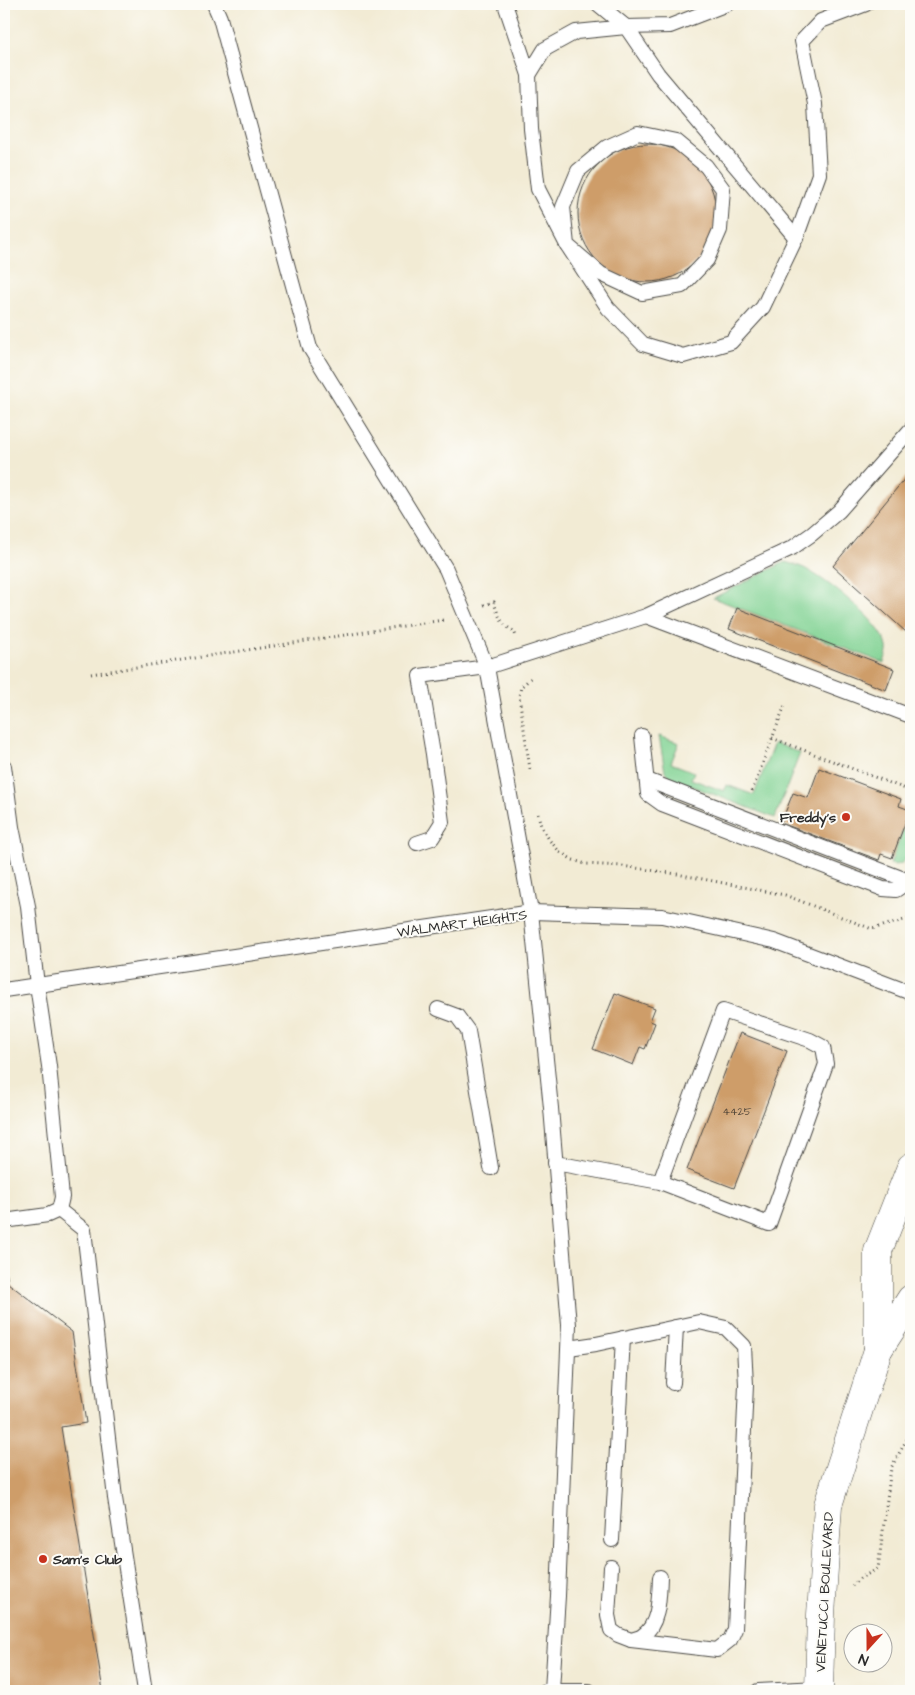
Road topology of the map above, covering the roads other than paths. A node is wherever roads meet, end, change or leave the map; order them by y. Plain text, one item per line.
1 (214, 4) edge
2 (504, 4) edge
3 (598, 4) edge
4 (728, 4) edge
5 (866, 4) edge
6 (626, 27) junction
7 (529, 75) junction
8 (796, 238) junction
9 (567, 246) junction
10 (911, 429) edge
11 (646, 616) junction
12 (487, 666) junction
13 (910, 714) edge
14 (642, 736) dead end
15 (4, 766) edge
16 (417, 843) dead end
17 (9, 844) edge
18 (909, 881) dead end
19 (530, 912) junction
20 (36, 985) junction
21 (4, 990) edge
22 (911, 993) edge
23 (438, 1009) dead end
24 (556, 1163) junction
25 (911, 1167) edge
26 (492, 1168) dead end
27 (660, 1182) junction
28 (59, 1210) junction
29 (4, 1221) edge
30 (911, 1299) edge
31 (676, 1327) junction
32 (623, 1338) junction
33 (569, 1348) junction
34 (878, 1350) junction
35 (673, 1383) dead end
36 (612, 1540) dead end
37 (611, 1567) dead end
38 (660, 1577) dead end
39 (631, 1640) junction
40 (819, 1689) edge
41 (145, 1691) edge
42 (548, 1691) edge
43 (589, 1691) edge
44 (758, 1691) edge

1 - 12 lane
2 - 7 lane
3 - 6 lane
4 - 6 lane
5 - 8 lane
6 - 7 lane
6 - 8 lane
7 - 9 lane
8 - 9 lane
9 - 9 lane
10 - 11 lane
11 - 12 lane
11 - 13 lane
12 - 16 lane
12 - 19 lane
14 - 18 lane
15 - 17 lane
17 - 20 lane
19 - 20 lane, WALMART HEIGHTS
19 - 22 lane, WALMART HEIGHTS
19 - 24 lane
20 - 21 lane, WALMART HEIGHTS
20 - 28 lane
23 - 26 lane
24 - 27 lane
24 - 33 lane
25 - 34 street, VENETUCCI BOULEVARD
27 - 27 lane
28 - 29 lane
28 - 41 lane
30 - 34 street, VENETUCCI BOULEVARD
31 - 32 lane
31 - 35 lane
31 - 39 lane
32 - 33 lane
32 - 36 lane
33 - 42 lane
34 - 40 street, VENETUCCI BOULEVARD
37 - 39 lane
38 - 39 lane
40 - 44 lane
42 - 43 lane

